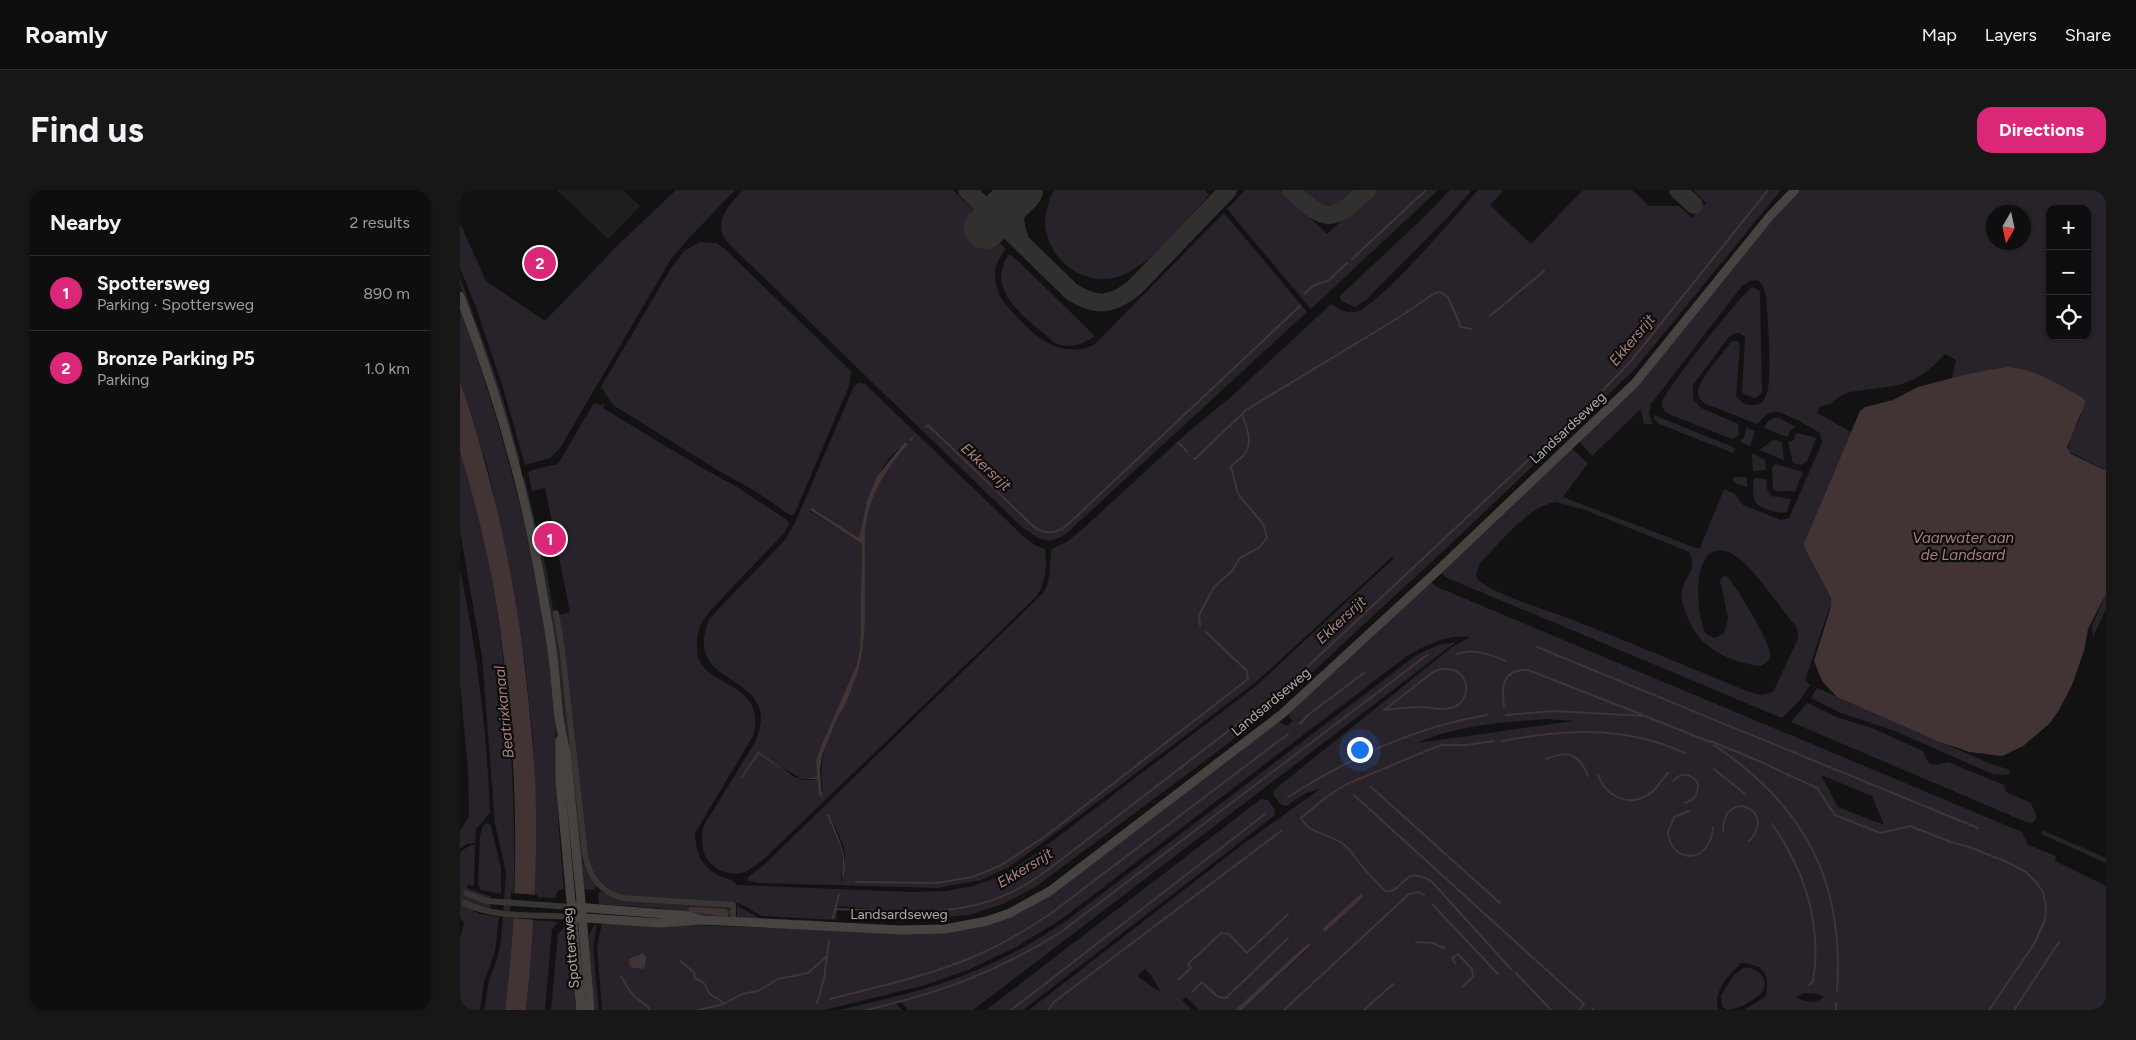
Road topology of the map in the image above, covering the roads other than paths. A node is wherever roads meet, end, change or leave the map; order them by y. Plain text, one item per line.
1 (1795, 190) edge
2 (460, 296) edge
3 (556, 613) dead end
4 (561, 734) junction
5 (466, 893) dead end
6 (465, 903) dead end
7 (571, 907) junction
8 (581, 908) junction
9 (572, 917) junction
10 (582, 918) junction
11 (702, 920) junction
12 (733, 922) junction
13 (581, 1010) edge
14 (590, 1010) edge

1 - 12 street, Landsardseweg
2 - 4 street, Spottersweg
3 - 12 street
4 - 7 street, Spottersweg
4 - 8 street, Spottersweg
5 - 7 street
6 - 9 street
7 - 8 street, Landsardseweg
7 - 9 street, Spottersweg
8 - 10 street, Spottersweg
8 - 11 street, Landsardseweg
9 - 10 street, Landsardseweg
9 - 13 street, Spottersweg
10 - 11 street, Landsardseweg
10 - 14 street, Spottersweg
11 - 12 street, Landsardseweg

